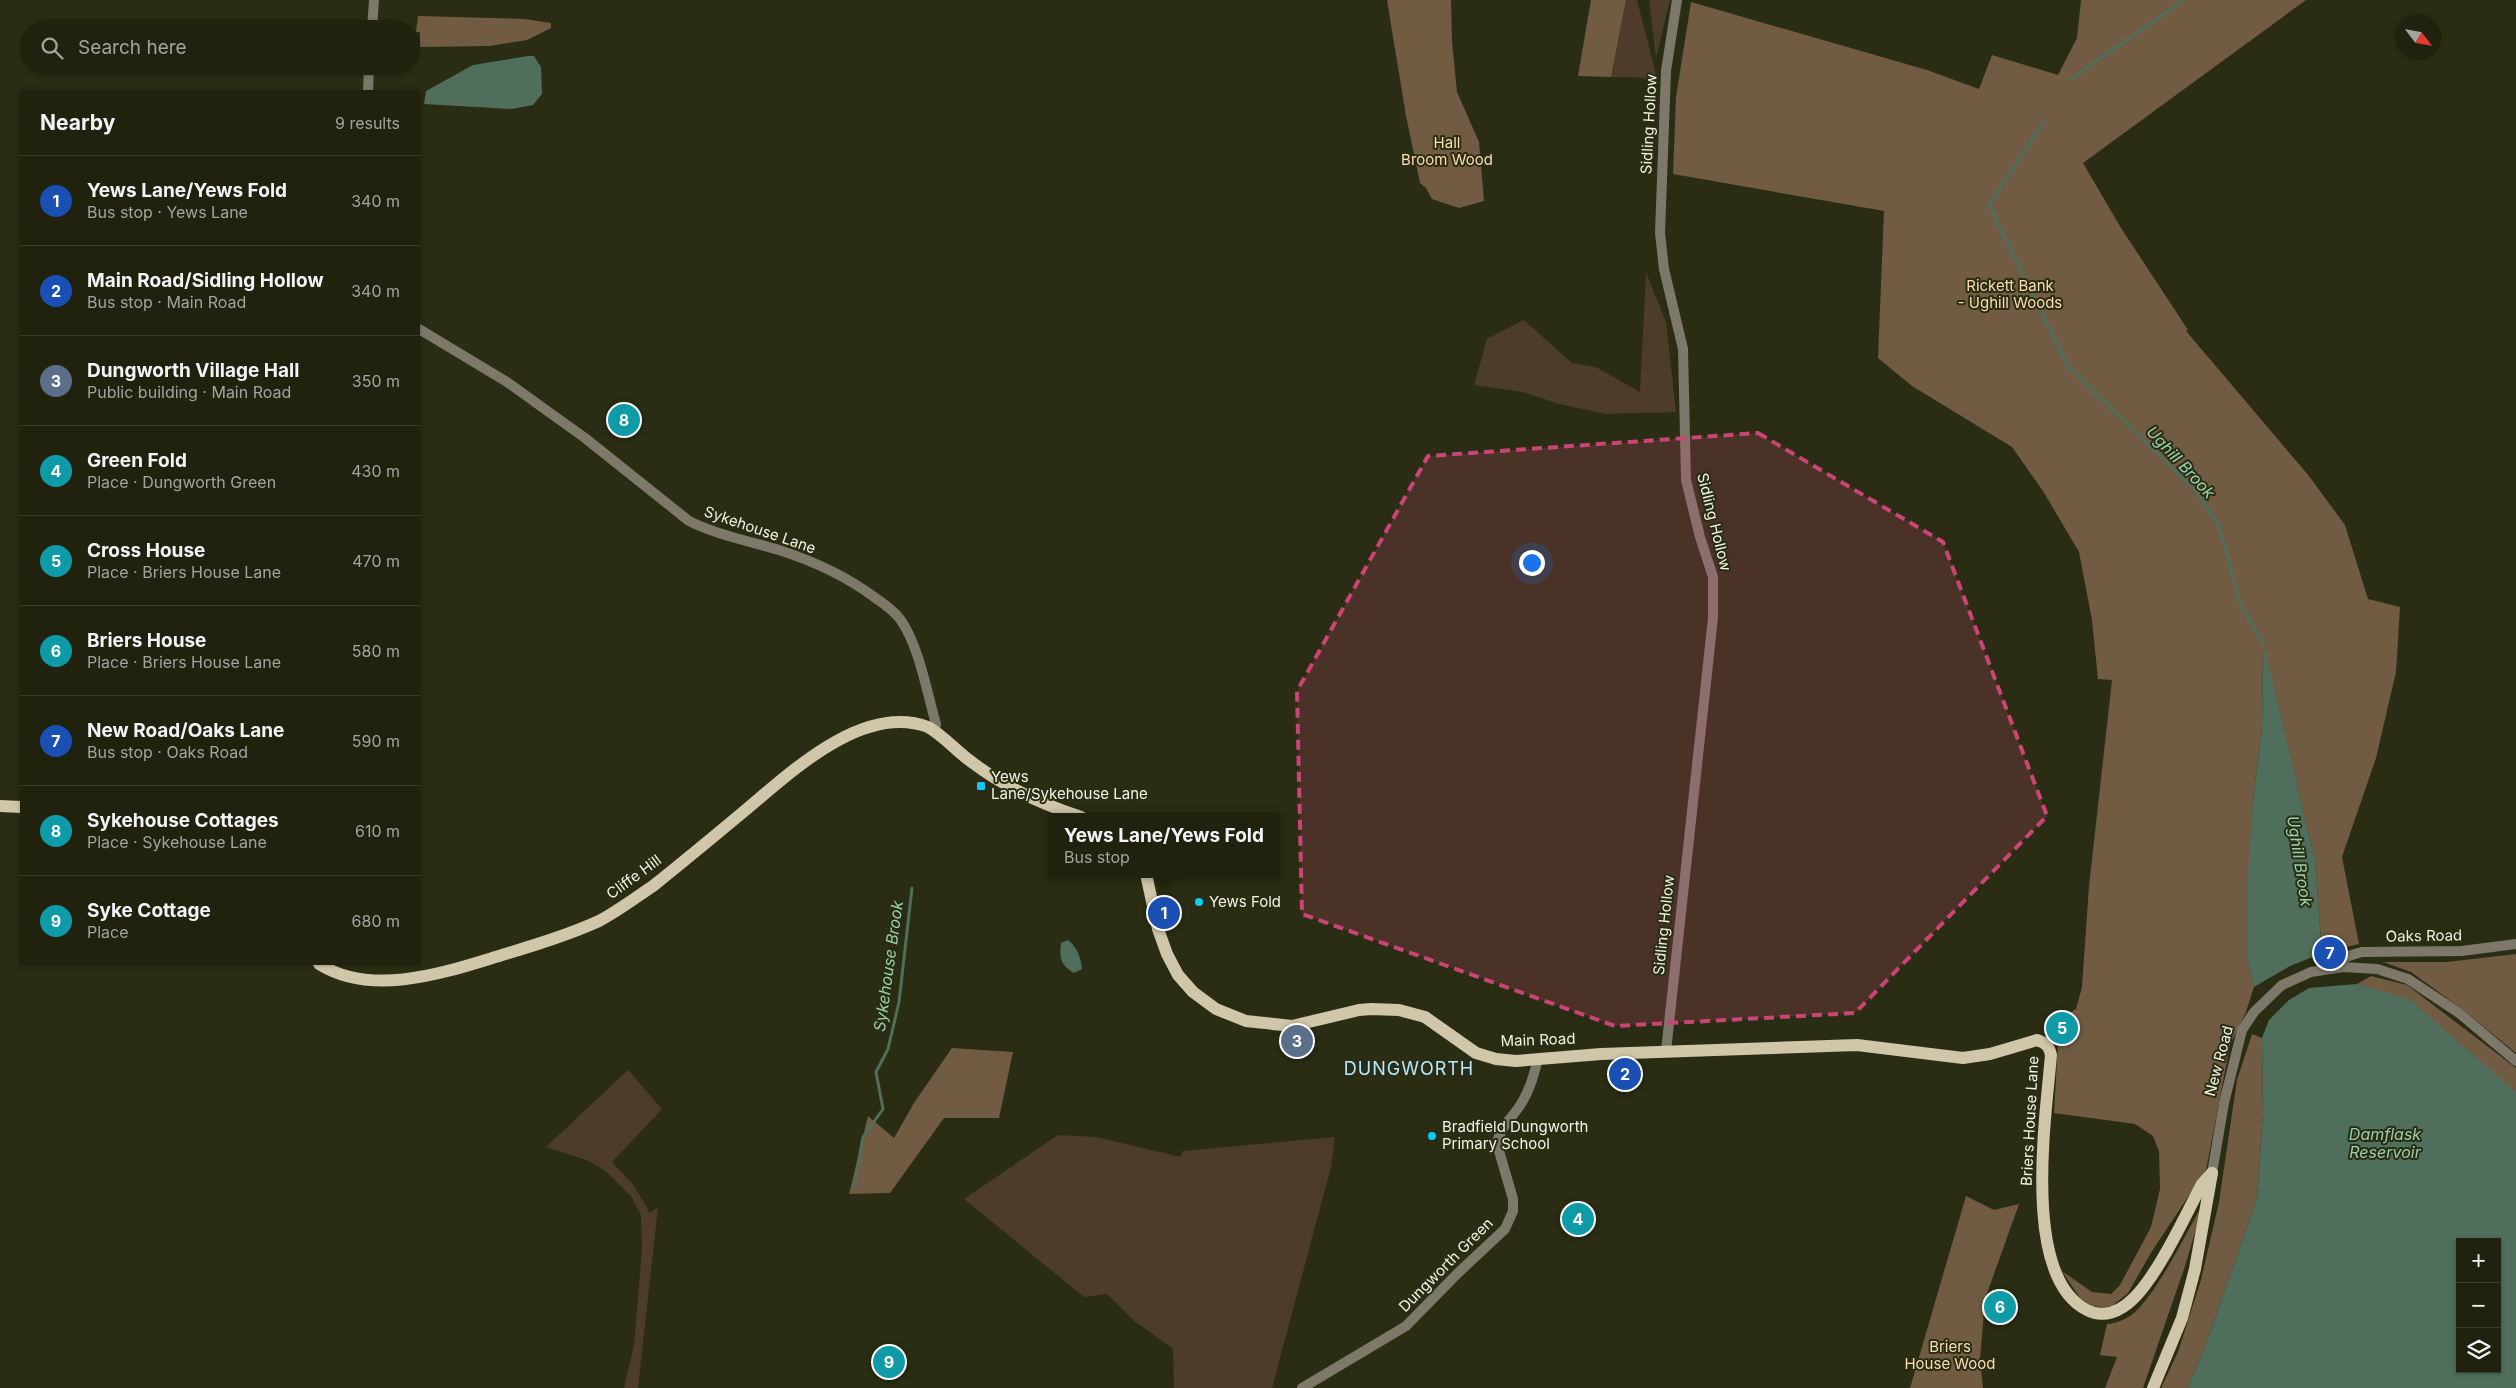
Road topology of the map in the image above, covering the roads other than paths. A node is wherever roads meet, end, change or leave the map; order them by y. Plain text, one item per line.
1 (374, 0) edge
2 (1677, 0) edge
3 (373, 20) edge
4 (369, 75) edge
5 (368, 90) edge
6 (420, 330) edge
7 (935, 731) junction
8 (0, 806) edge
9 (20, 807) edge
10 (1070, 813) edge
11 (1147, 878) edge
12 (2516, 944) edge
13 (321, 965) edge
14 (2338, 967) junction
15 (1666, 1051) junction
16 (1538, 1059) junction
17 (2516, 1061) edge
18 (2212, 1173) junction
19 (1302, 1388) edge
20 (2153, 1388) edge

1 - 3 street
2 - 15 street, Sidling Hollow
4 - 5 street
6 - 7 street, Sykehouse Lane
7 - 10 main road
7 - 13 main road, Cliffe Hill
8 - 9 main road
11 - 16 main road, Main Road
12 - 14 street, Oaks Road
14 - 17 street, New Road
14 - 18 street, New Road
15 - 16 main road, Main Road
15 - 18 main road, Briers House Lane
16 - 19 street, Dungworth Green
18 - 20 main road, New Road

